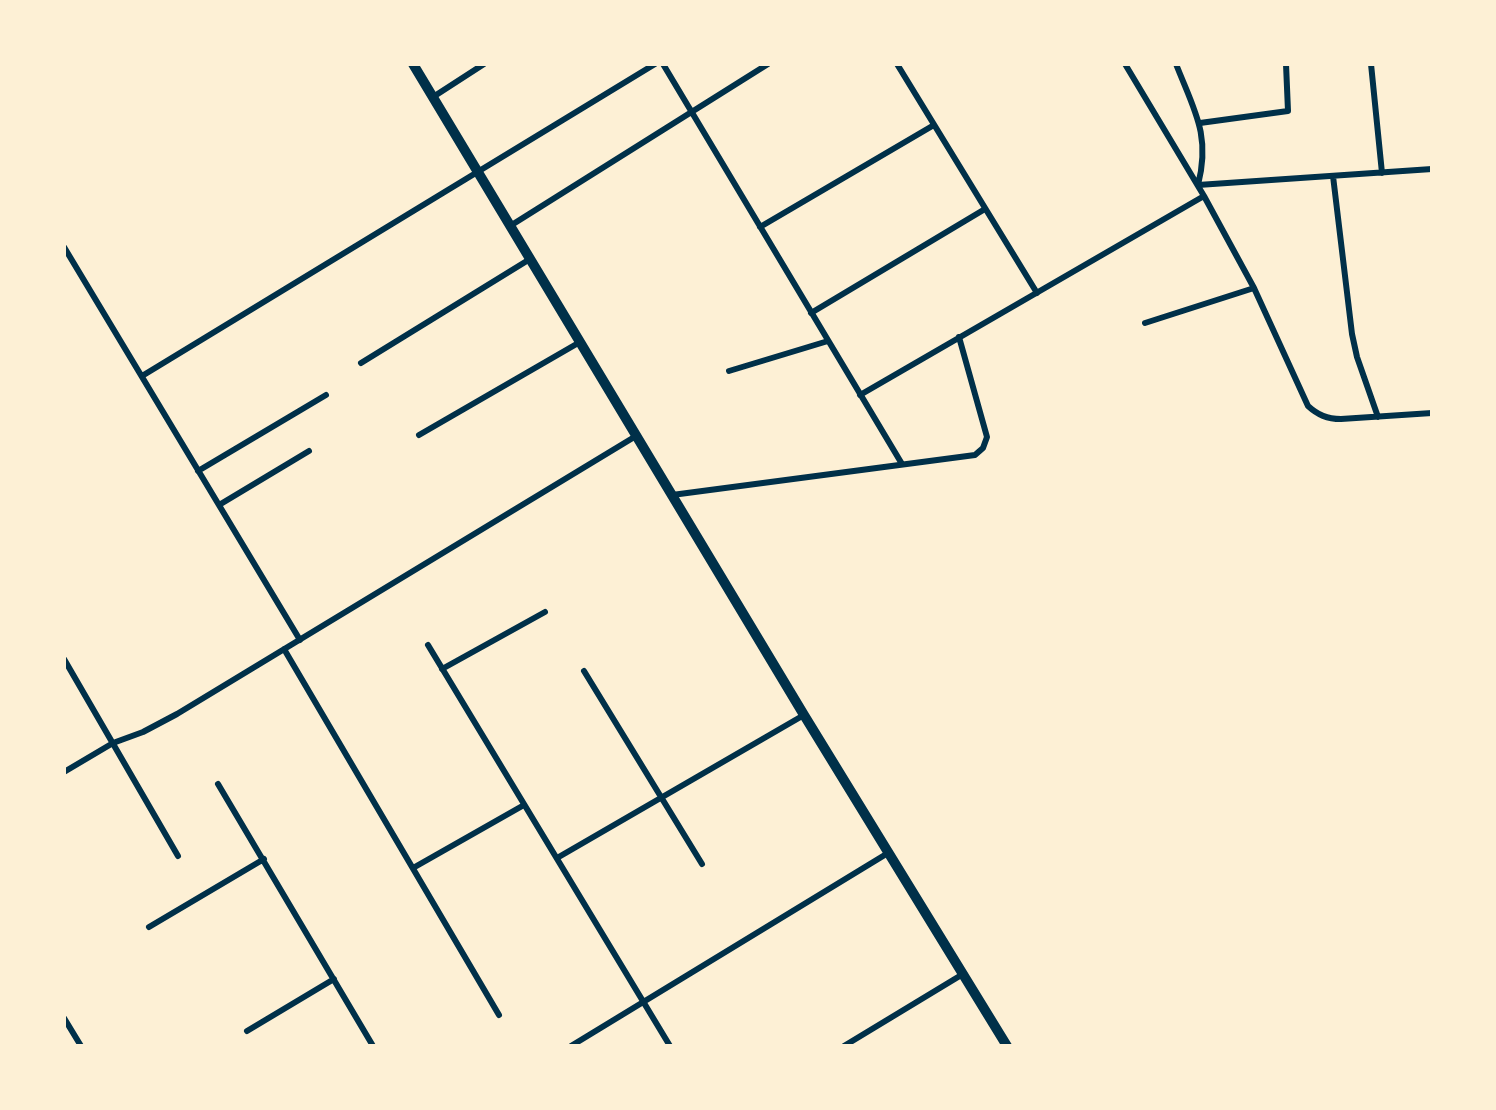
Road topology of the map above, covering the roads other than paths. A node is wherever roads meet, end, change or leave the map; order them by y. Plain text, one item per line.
1 (413, 64) edge
2 (484, 64) edge
3 (655, 64) edge
4 (663, 64) edge
5 (768, 64) edge
6 (897, 64) edge
7 (1125, 64) edge
8 (1176, 64) edge
9 (1286, 64) edge
10 (1371, 64) edge
11 (433, 97) junction
12 (692, 112) junction
13 (1200, 123) junction
14 (934, 125) junction
15 (1431, 169) edge
16 (478, 172) junction
17 (1382, 173) junction
18 (1333, 176) junction
19 (1198, 186) junction
20 (1204, 196) junction
21 (985, 209) junction
22 (510, 225) junction
23 (760, 227) junction
24 (65, 249) edge
25 (530, 259) junction
26 (1254, 288) junction
27 (1037, 293) junction
28 (811, 313) junction
29 (1145, 323) dead end
30 (959, 338) junction
31 (828, 341) junction
32 (580, 342) junction
33 (361, 363) dead end
34 (729, 371) dead end
35 (141, 376) junction
36 (326, 395) dead end
37 (860, 395) junction
38 (1431, 413) edge
39 (1378, 417) junction
40 (419, 435) dead end
41 (636, 436) junction
42 (309, 451) dead end
43 (902, 464) junction
44 (198, 471) junction
45 (672, 495) junction
46 (219, 505) junction
47 (545, 612) dead end
48 (300, 640) junction
49 (428, 645) dead end
50 (284, 649) junction
51 (64, 659) edge
52 (442, 669) junction
53 (584, 671) dead end
54 (804, 715) junction
55 (113, 743) junction
56 (64, 772) edge
57 (218, 784) dead end
58 (661, 798) junction
59 (525, 805) junction
60 (888, 853) junction
61 (178, 856) dead end
62 (556, 858) junction
63 (264, 859) junction
64 (702, 864) dead end
65 (413, 868) junction
66 (149, 927) dead end
67 (963, 974) junction
68 (334, 979) junction
69 (644, 1001) junction
70 (499, 1015) dead end
71 (64, 1018) edge
72 (247, 1031) dead end
73 (81, 1046) edge
74 (373, 1046) edge
75 (571, 1046) edge
76 (670, 1046) edge
77 (844, 1046) edge
78 (1007, 1046) edge

1 - 11 street
2 - 11 street
3 - 16 street
4 - 12 street
5 - 12 street
6 - 14 street
7 - 19 street
8 - 13 street
9 - 13 street
10 - 17 street
11 - 16 street
12 - 22 street
12 - 23 street
13 - 19 street
14 - 21 street
14 - 23 street
15 - 17 street
16 - 22 street
16 - 35 street
17 - 18 street
18 - 19 street
18 - 39 street
19 - 20 street
20 - 26 street
20 - 27 street
21 - 27 street
21 - 28 street
22 - 25 street
23 - 28 street
24 - 35 street
25 - 32 street
25 - 33 street
26 - 29 street
26 - 39 street
27 - 30 street
28 - 31 street
30 - 37 street
30 - 43 street
31 - 34 street
31 - 37 street
32 - 40 street
32 - 41 street
35 - 44 street
36 - 44 street
37 - 43 street
38 - 39 street
41 - 45 street
41 - 48 street
42 - 46 street
43 - 45 street
44 - 46 street
45 - 54 street
46 - 48 street
47 - 52 street
48 - 50 street
49 - 52 street
50 - 55 street
50 - 65 street
51 - 55 street
52 - 59 street
53 - 58 street
54 - 58 street
54 - 60 street
55 - 56 street
55 - 61 street
57 - 63 street
58 - 62 street
58 - 64 street
59 - 62 street
59 - 65 street
60 - 67 street
60 - 69 street
62 - 69 street
63 - 66 street
63 - 68 street
65 - 70 street
67 - 77 street
67 - 78 street
68 - 72 street
68 - 74 street
69 - 75 street
69 - 76 street
71 - 73 street

